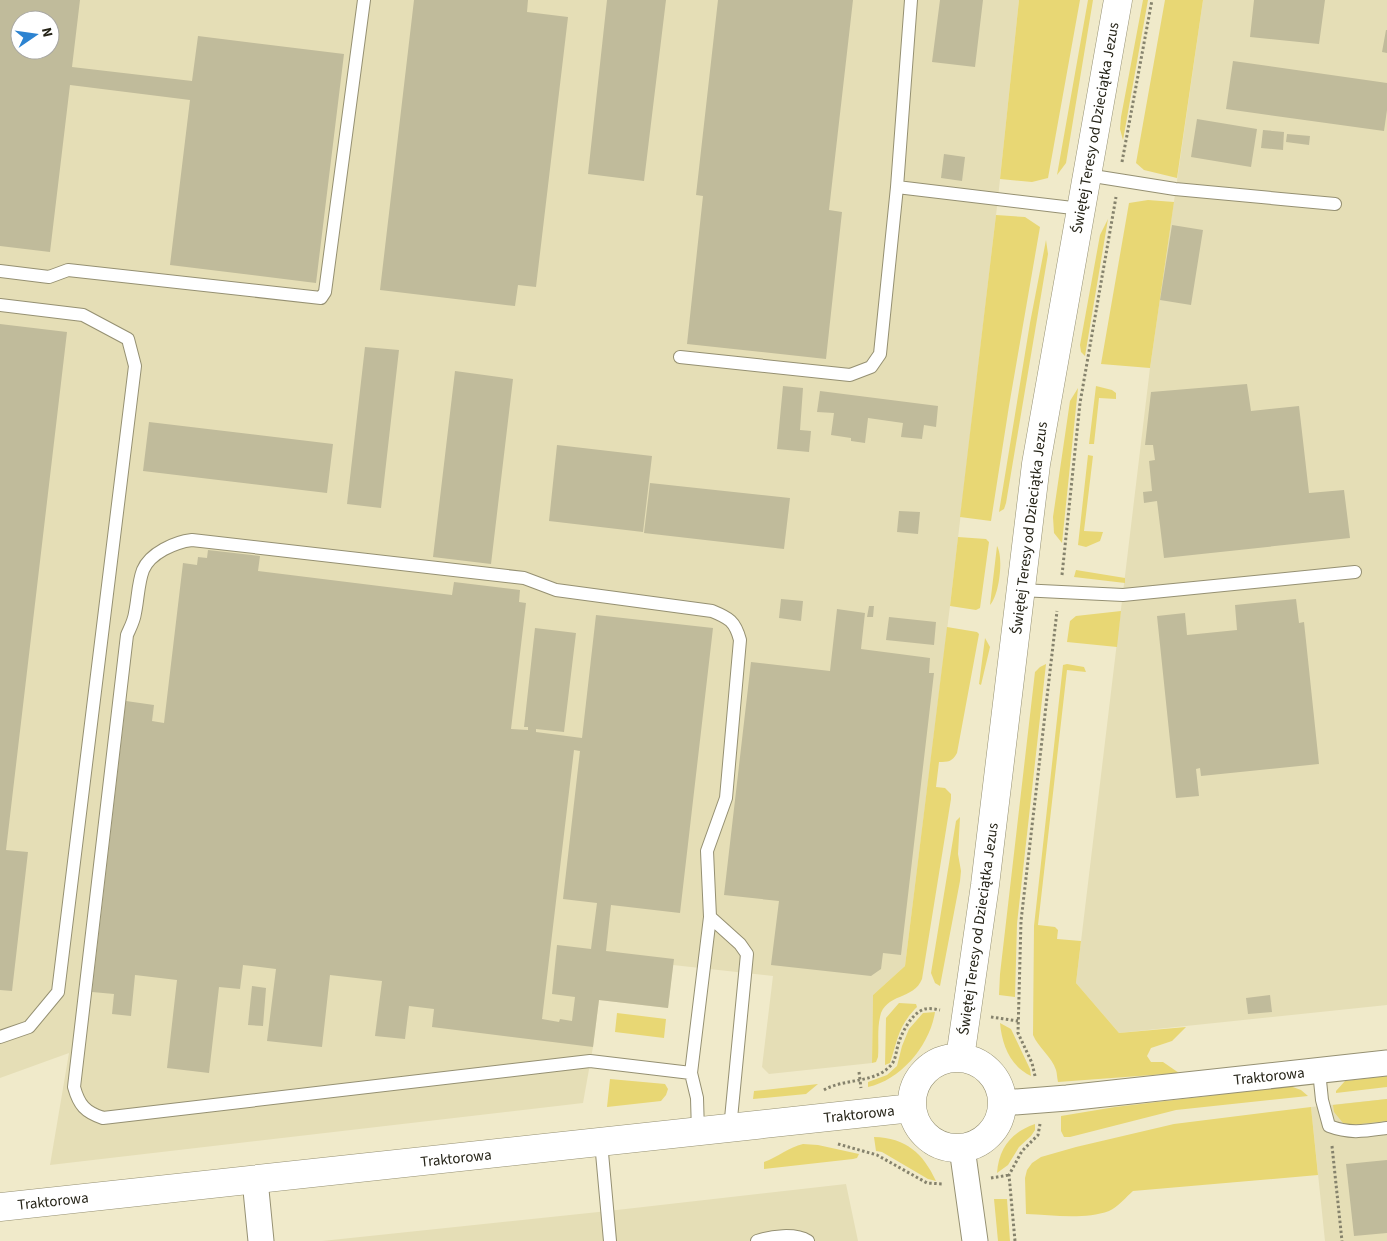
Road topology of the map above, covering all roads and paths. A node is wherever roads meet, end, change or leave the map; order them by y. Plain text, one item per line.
1 (364, 0) edge
2 (911, 0) edge
3 (1118, 0) edge
4 (1152, 0) edge
5 (1087, 175) junction
6 (1119, 180) junction
7 (897, 187) junction
8 (1335, 204) dead end
9 (1081, 209) junction
10 (0, 271) edge
11 (0, 305) edge
12 (680, 357) dead end
13 (1355, 572) dead end
14 (1020, 590) junction
15 (1060, 593) junction
16 (710, 917) junction
17 (938, 1010) dead end
18 (997, 1018) dead end
19 (1018, 1021) junction
20 (0, 1037) edge
21 (960, 1058) junction
22 (1387, 1063) edge
23 (1319, 1071) junction
24 (859, 1072) dead end
25 (691, 1073) junction
26 (860, 1080) junction
27 (1035, 1081) dead end
28 (861, 1090) dead end
29 (1002, 1102) junction
30 (912, 1108) junction
31 (799, 1120) junction
32 (1039, 1120) dead end
33 (1329, 1126) junction
34 (730, 1128) junction
35 (1387, 1128) edge
36 (698, 1132) junction
37 (601, 1142) junction
38 (962, 1148) junction
39 (1009, 1175) junction
40 (994, 1177) dead end
41 (255, 1180) junction
42 (938, 1185) dead end
43 (0, 1207) edge
44 (262, 1241) edge
45 (610, 1241) edge
46 (757, 1241) edge
47 (808, 1241) edge
48 (975, 1241) edge
49 (1015, 1241) edge
50 (1342, 1241) edge

1 - 10 lane
2 - 7 lane
3 - 5 street, Świętej Teresy od Dzieciątka Jezus
4 - 6 path
5 - 6 lane
5 - 9 street, Świętej Teresy od Dzieciątka Jezus
6 - 8 lane
6 - 15 path
7 - 9 lane
7 - 12 lane
9 - 14 street, Świętej Teresy od Dzieciątka Jezus
11 - 20 lane
13 - 15 lane
14 - 15 lane
14 - 21 street, Świętej Teresy od Dzieciątka Jezus
15 - 19 path
16 - 25 lane
16 - 25 lane
16 - 34 lane
17 - 26 path
18 - 19 path
19 - 27 path
21 - 29 street
21 - 30 street
22 - 23 street, Traktorowa
23 - 29 street, Traktorowa
23 - 33 lane
24 - 26 path
25 - 36 lane
26 - 28 path
26 - 31 path
29 - 38 street
30 - 31 street, Traktorowa
30 - 38 street
31 - 34 street, Traktorowa
31 - 42 path
32 - 39 path
33 - 35 lane
33 - 50 path
34 - 36 street, Traktorowa
36 - 37 street, Traktorowa
37 - 41 street, Traktorowa
37 - 45 lane
38 - 48 street
39 - 40 path
39 - 49 path
41 - 43 street, Traktorowa
41 - 44 street
46 - 47 lane

